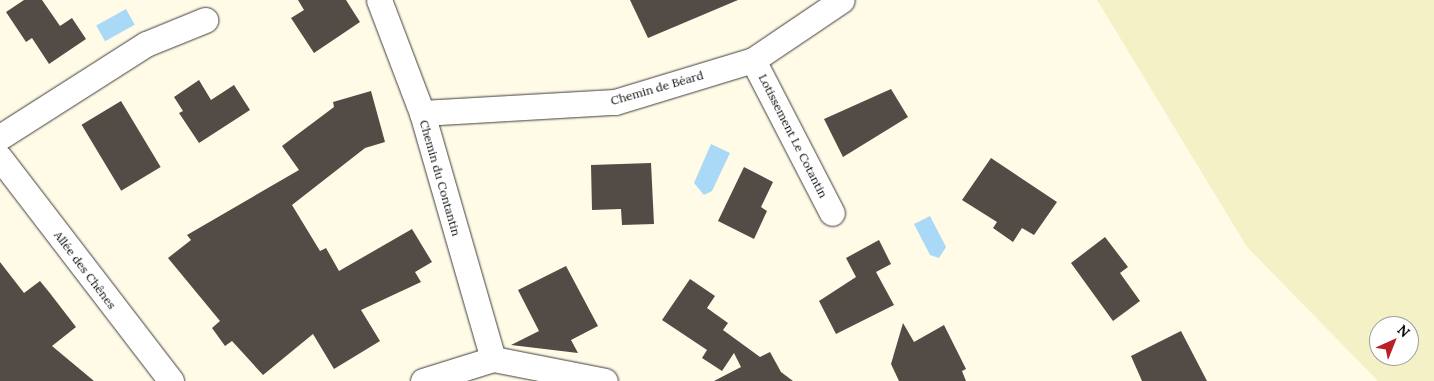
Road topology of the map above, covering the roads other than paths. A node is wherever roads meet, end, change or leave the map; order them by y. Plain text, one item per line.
1 (379, 0) edge
2 (842, 0) edge
3 (205, 20) dead end
4 (754, 60) junction
5 (422, 113) junction
6 (0, 136) edge
7 (0, 158) edge
8 (832, 212) dead end
9 (493, 359) junction
10 (171, 381) edge
11 (423, 381) edge
12 (605, 381) edge

1 - 5 street, Chemin du Contantin
2 - 4 street, Chemin de Béard
3 - 6 street
4 - 5 street, Chemin de Béard
4 - 8 street, Lotissement Le Cotantin
5 - 9 street, Chemin du Contantin
7 - 10 street, Allée des Chênes
9 - 11 street
9 - 12 street

